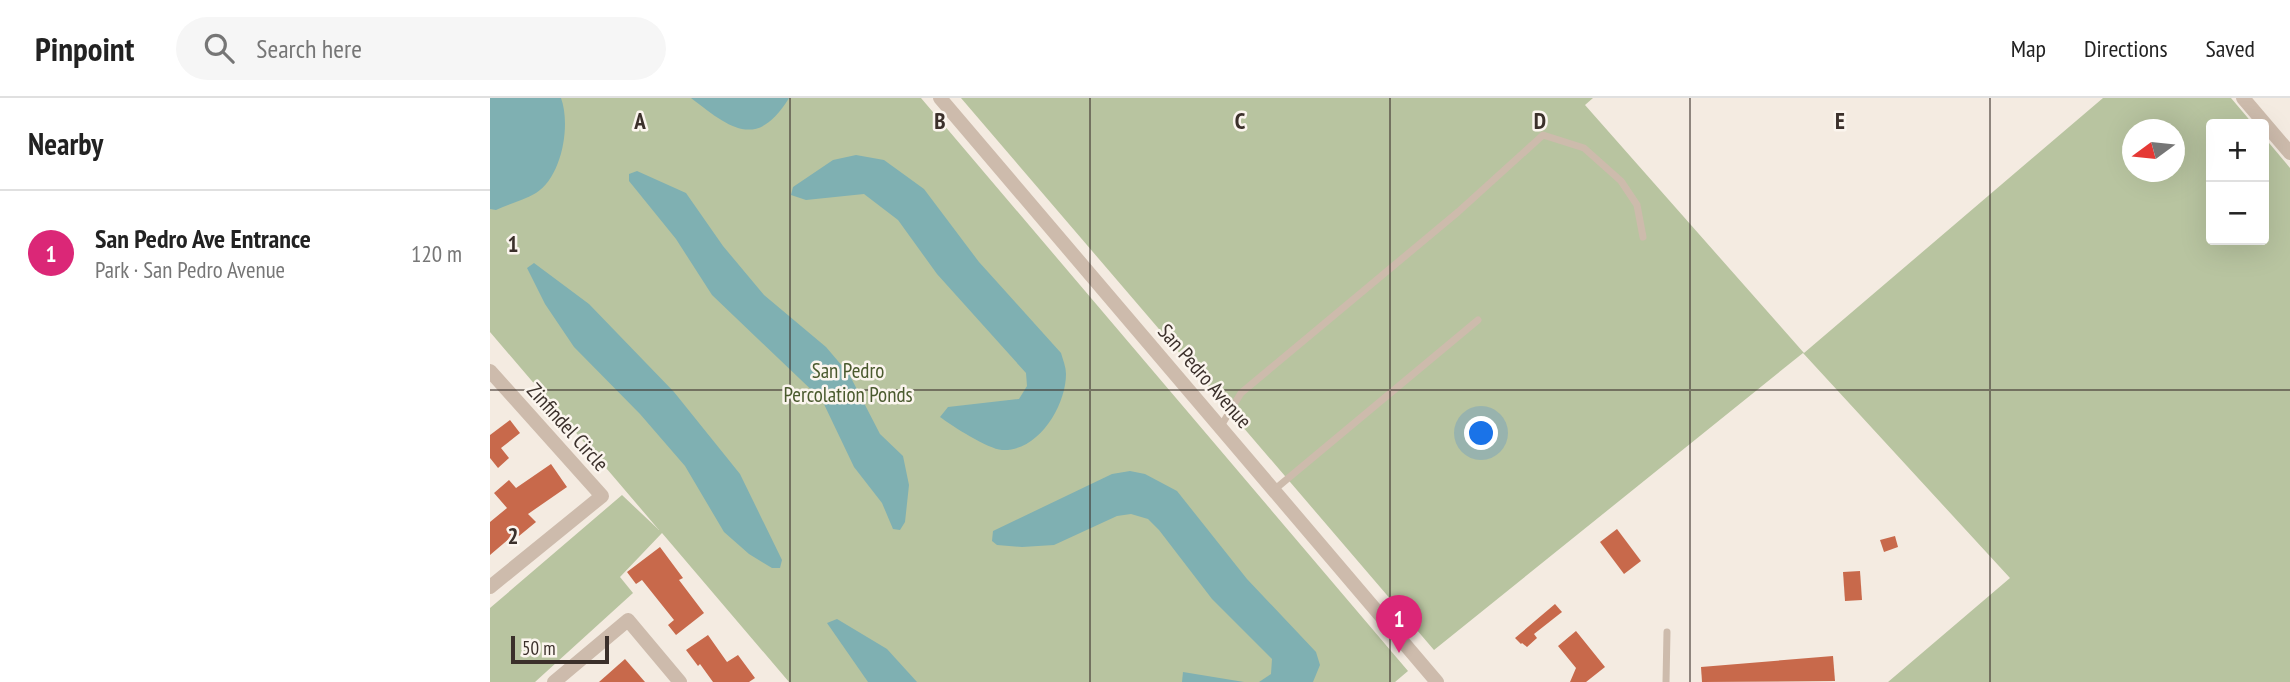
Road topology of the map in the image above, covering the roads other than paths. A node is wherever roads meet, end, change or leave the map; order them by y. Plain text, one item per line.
1 (940, 98) edge
2 (2243, 98) edge
3 (2290, 153) edge
4 (1643, 237) dead end
5 (1478, 320) dead end
6 (490, 371) edge
7 (1220, 427) junction
8 (1274, 490) junction
9 (490, 587) edge
10 (1667, 632) dead end
11 (554, 682) edge
12 (680, 682) edge
13 (1437, 682) edge
14 (1666, 682) edge

1 - 7 street, San Pedro Avenue
2 - 3 street
4 - 7 lane
5 - 8 lane
6 - 9 street, Zinfindel Circle
7 - 8 street, San Pedro Avenue
8 - 13 street, San Pedro Avenue
10 - 14 lane
11 - 12 street

